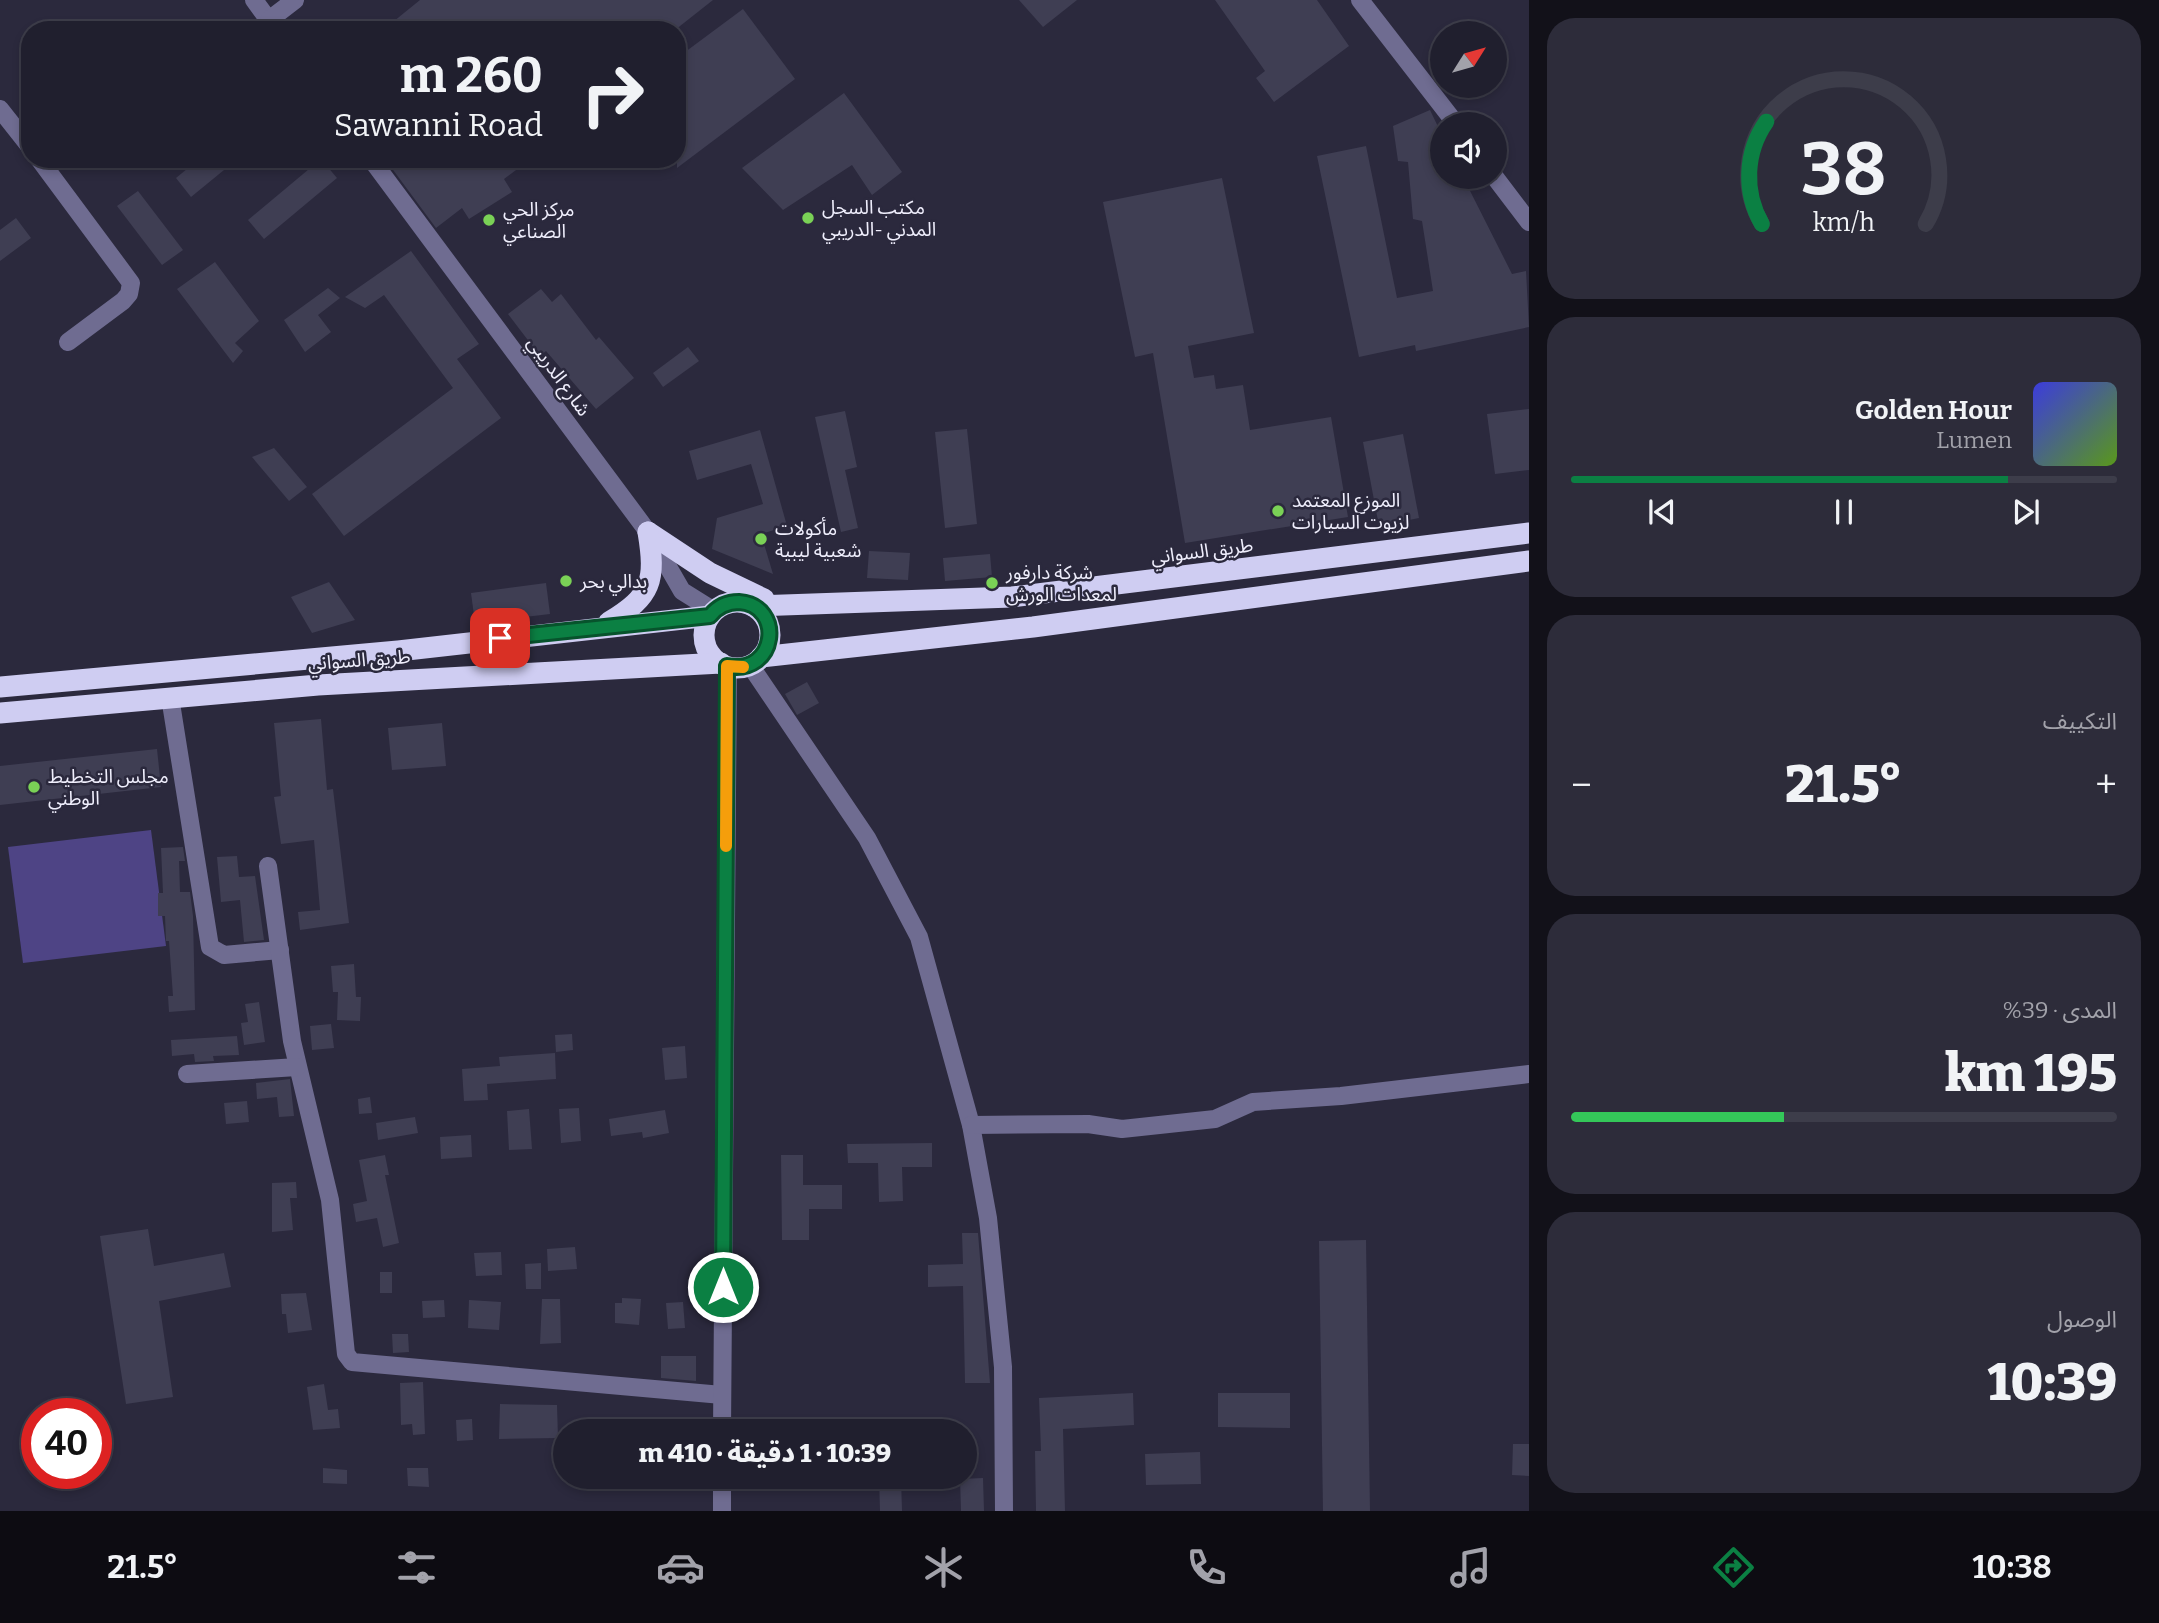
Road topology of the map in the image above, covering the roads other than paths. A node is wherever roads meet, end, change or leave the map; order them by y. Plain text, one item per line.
1 (254, 0) edge
2 (295, 0) edge
3 (1360, 0) edge
4 (270, 21) edge
5 (277, 21) edge
6 (0, 109) edge
7 (1447, 112) edge
8 (21, 136) edge
9 (46, 168) edge
10 (379, 168) edge
11 (1504, 189) edge
12 (1529, 222) edge
13 (68, 342) dead end
14 (648, 532) junction
15 (1529, 533) edge
16 (1529, 561) edge
17 (781, 605) junction
18 (753, 606) junction
19 (712, 614) junction
20 (603, 626) junction
21 (755, 661) junction
22 (724, 664) junction
23 (0, 687) edge
24 (170, 697) junction
25 (0, 713) edge
26 (268, 866) dead end
27 (280, 950) junction
28 (297, 1067) junction
29 (187, 1074) dead end
30 (1529, 1074) edge
31 (971, 1125) junction
32 (722, 1395) junction
33 (722, 1419) edge
34 (722, 1489) edge
35 (722, 1511) edge
36 (1004, 1511) edge

1 - 4 street
2 - 5 street
3 - 7 street
6 - 8 street
9 - 13 street
10 - 14 street, شارع الدريبي
11 - 12 street
14 - 17 highway
14 - 19 street, شارع الدريبي
14 - 20 highway
15 - 17 highway, طريق السواني
16 - 21 highway
17 - 18 highway, طريق السواني
18 - 19 highway
18 - 21 highway
19 - 20 highway, طريق السواني
19 - 22 highway
20 - 23 highway, طريق السواني
21 - 22 highway
21 - 31 street
22 - 24 highway, طريق السواني
22 - 32 street
24 - 25 highway, طريق السواني
24 - 27 street
26 - 27 street
27 - 28 street
28 - 29 street
28 - 32 street
30 - 31 street
31 - 36 street
32 - 33 street
34 - 35 street

